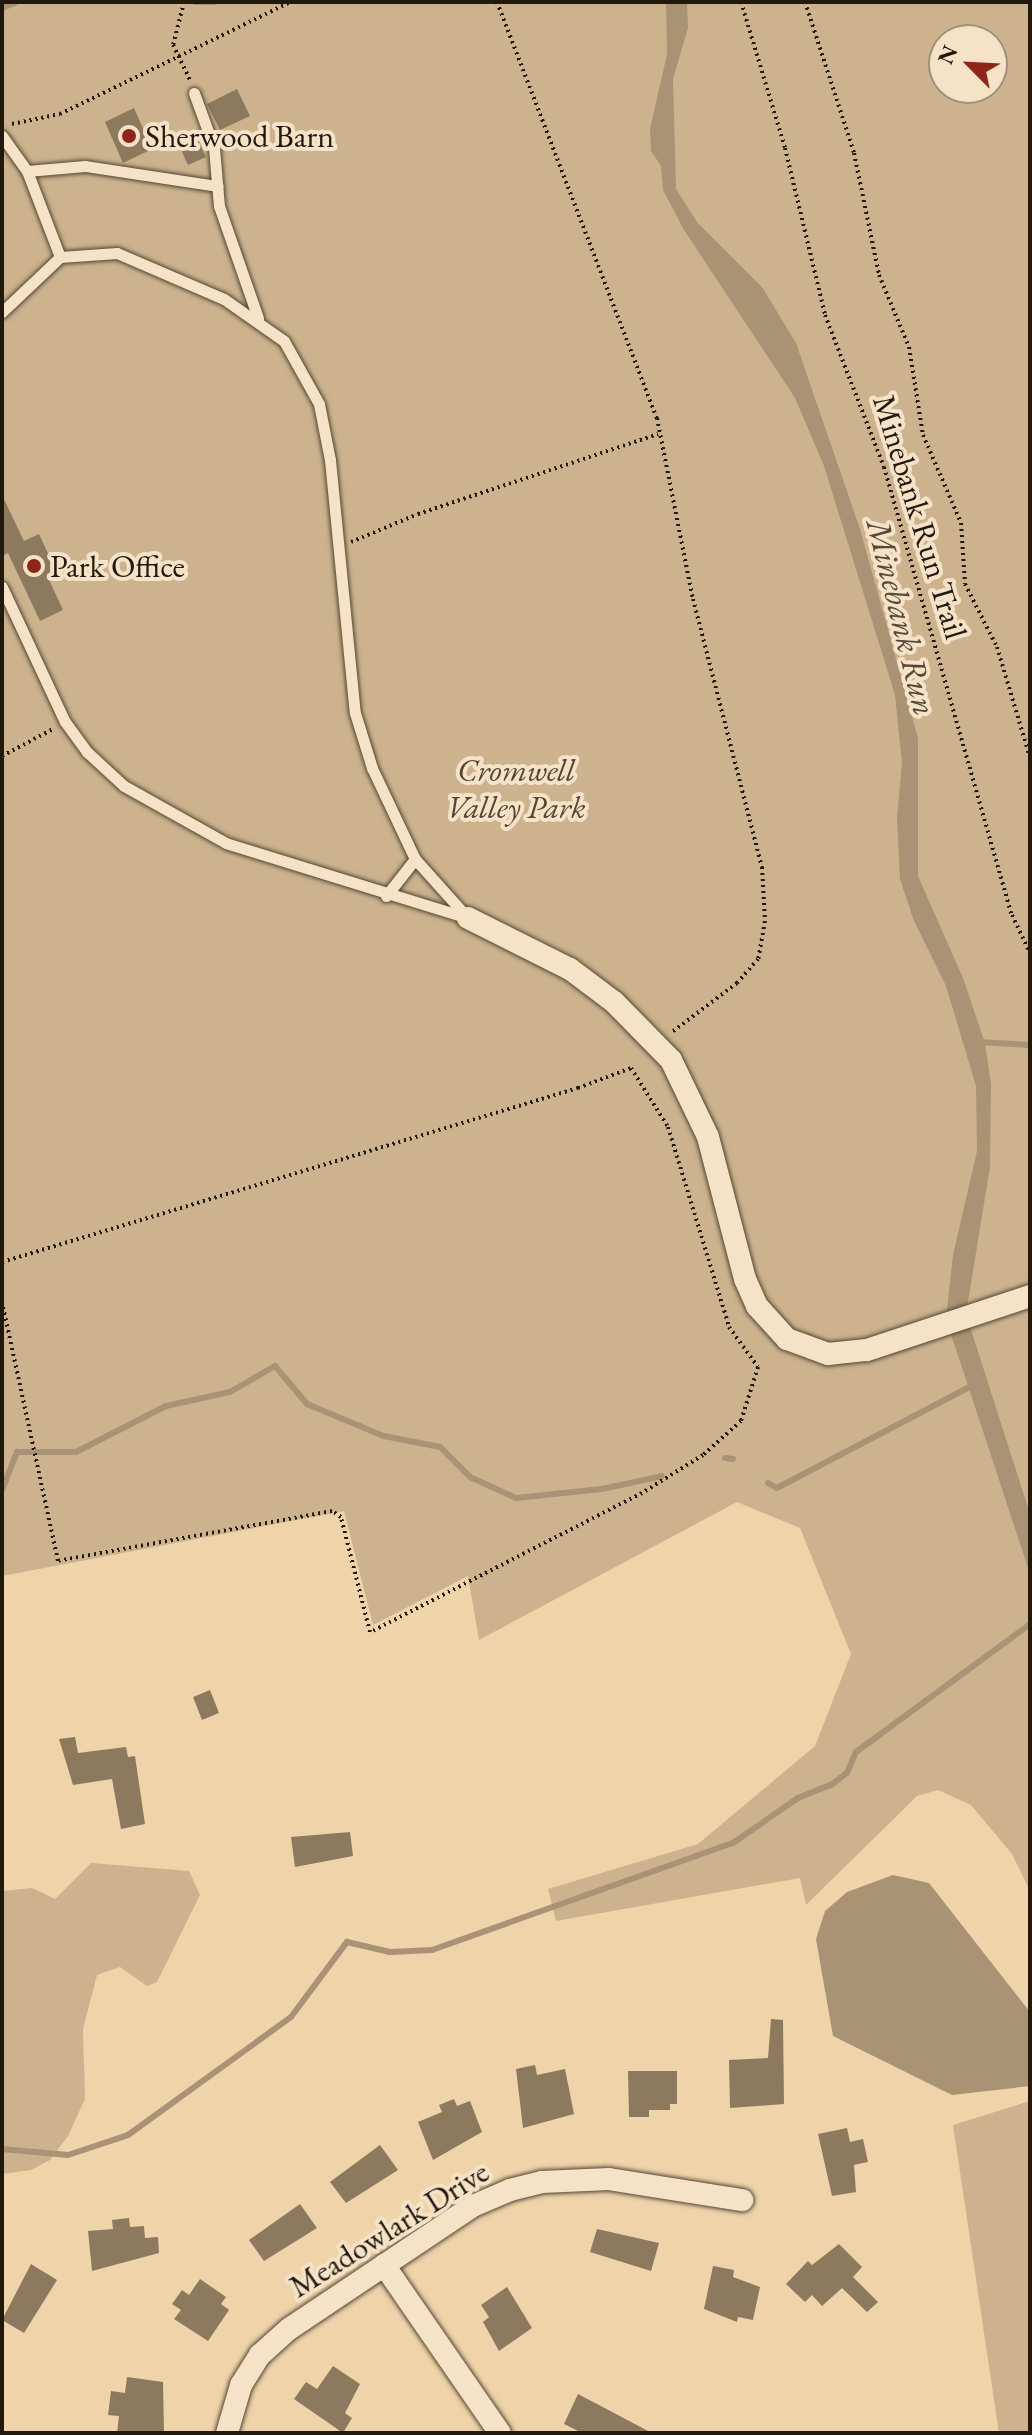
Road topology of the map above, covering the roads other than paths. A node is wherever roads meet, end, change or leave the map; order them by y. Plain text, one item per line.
1 (194, 93) road end
2 (2, 136) edge
3 (27, 171) junction
4 (217, 186) junction
5 (60, 257) junction
6 (2, 312) edge
7 (258, 319) junction
8 (2, 587) edge
9 (415, 859) junction
10 (386, 896) junction
11 (468, 918) junction
12 (1030, 1296) edge
13 (742, 2200) dead end
14 (384, 2265) junction
15 (227, 2433) edge
16 (500, 2433) edge

1 - 4 lane
2 - 3 lane
3 - 4 lane
3 - 5 lane
4 - 7 lane
5 - 6 lane
5 - 7 lane
7 - 9 lane
8 - 10 lane
9 - 10 lane
9 - 11 lane
10 - 11 lane
11 - 12 street
13 - 14 street, Meadowlark Drive
14 - 15 street, Meadowlark Drive
14 - 16 street

